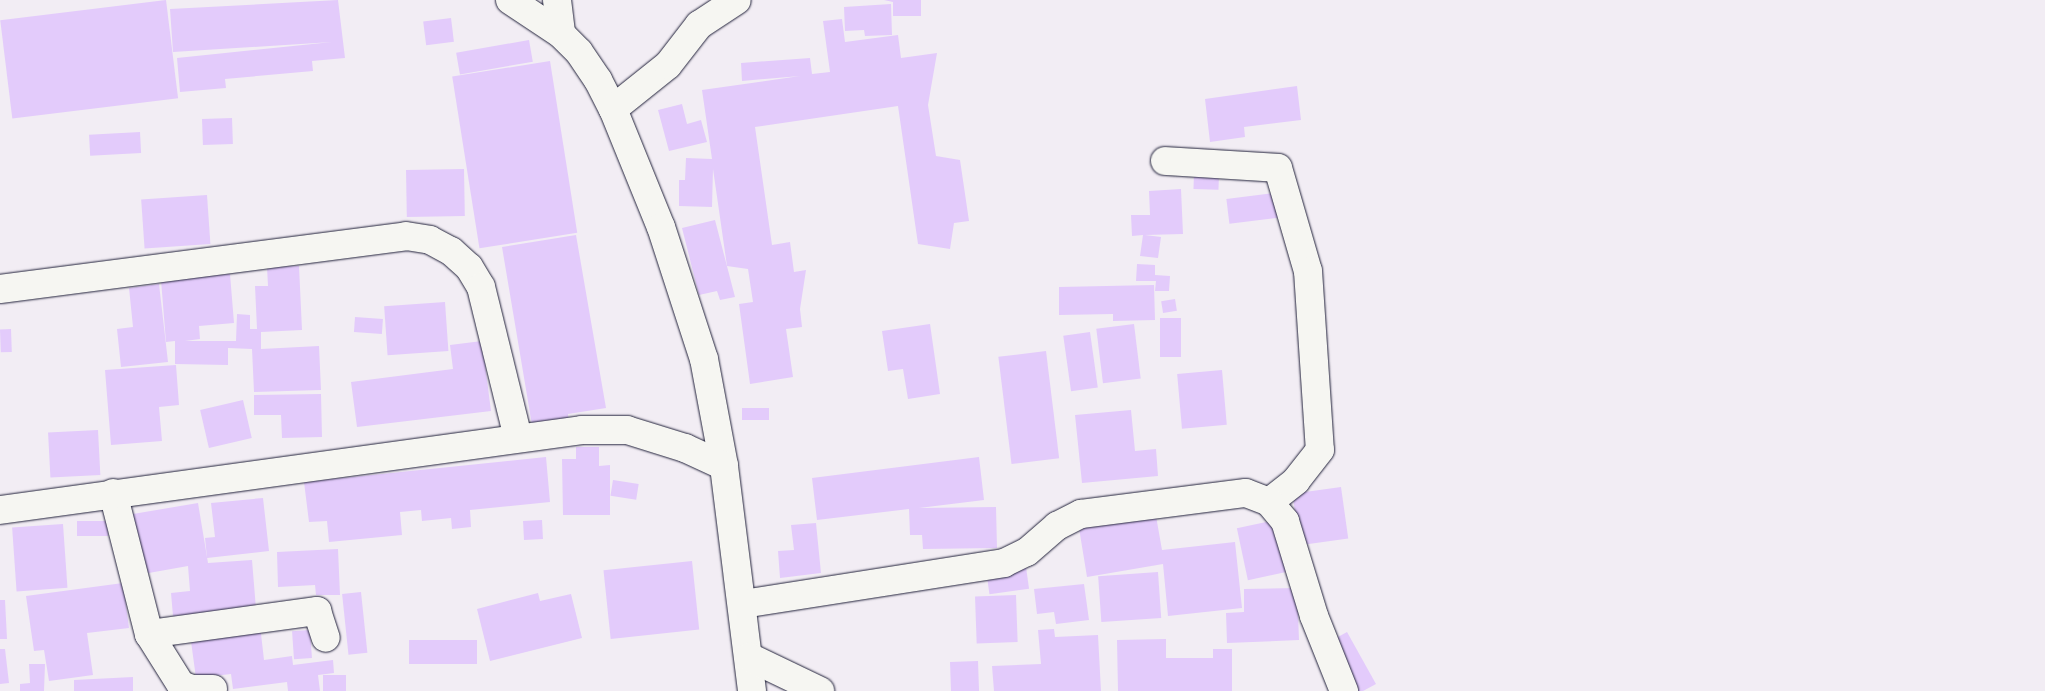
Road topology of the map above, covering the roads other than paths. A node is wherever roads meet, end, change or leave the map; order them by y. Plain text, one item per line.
1 (510, 0) edge
2 (557, 0) edge
3 (737, 0) edge
4 (561, 34) junction
5 (613, 109) junction
6 (1166, 161) dead end
7 (0, 289) edge
8 (518, 438) junction
9 (724, 466) junction
10 (113, 493) junction
11 (1269, 502) junction
12 (0, 510) edge
13 (743, 604) junction
14 (149, 634) junction
15 (326, 638) dead end
16 (749, 657) junction
17 (212, 689) dead end
18 (752, 691) edge
19 (820, 691) edge
20 (1344, 691) edge

1 - 4 street
2 - 4 street
3 - 5 street
4 - 5 street
5 - 9 street
6 - 11 street
7 - 8 street
8 - 9 street
8 - 10 street
9 - 13 street
10 - 12 street
10 - 14 street
11 - 13 street
11 - 20 street
13 - 16 street
14 - 15 street
14 - 17 street
16 - 18 street
16 - 19 street

